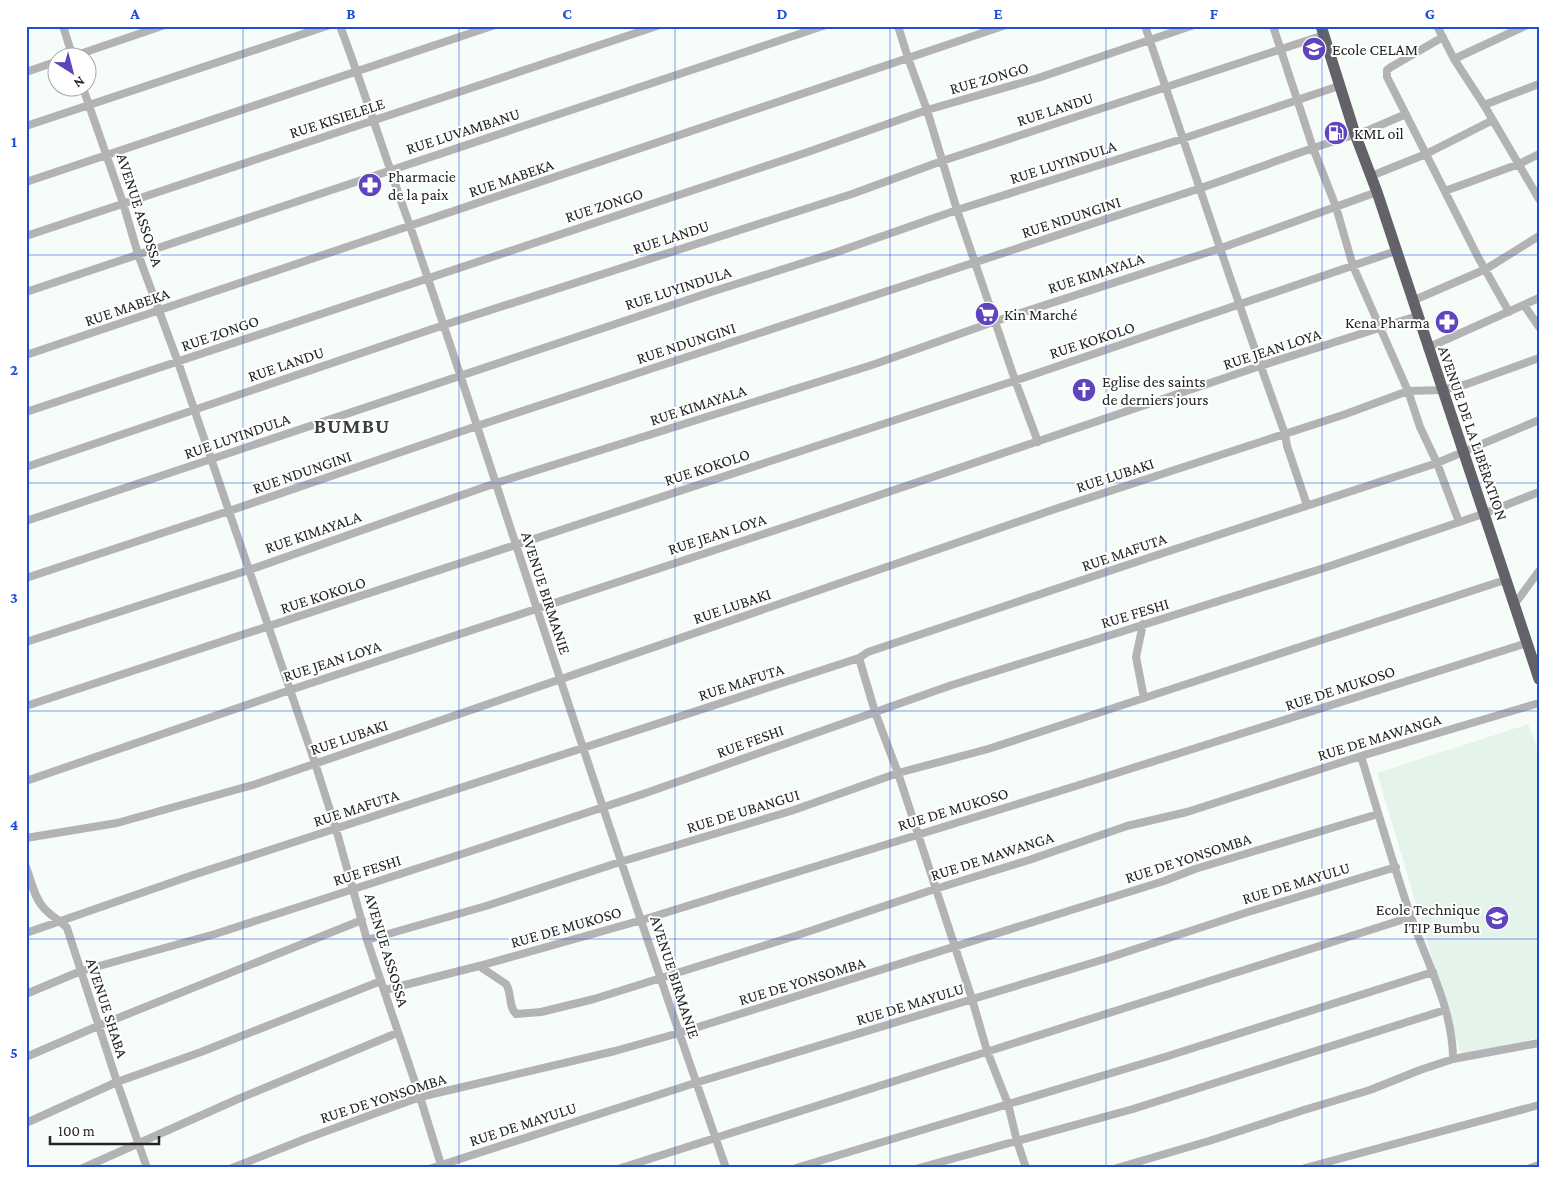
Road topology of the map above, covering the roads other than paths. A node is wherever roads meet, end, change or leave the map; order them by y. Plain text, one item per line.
1 (63, 26) edge
2 (162, 26) edge
3 (327, 26) edge
4 (340, 26) edge
5 (492, 26) edge
6 (657, 26) edge
7 (823, 26) edge
8 (898, 26) edge
9 (1004, 26) edge
10 (1145, 26) edge
11 (1191, 26) edge
12 (1273, 26) edge
13 (1437, 26) edge
14 (1525, 26) edge
15 (1322, 31) edge
16 (1443, 37) junction
17 (1149, 40) junction
18 (69, 48) edge
19 (97, 48) edge
20 (1280, 50) junction
21 (908, 58) junction
22 (1454, 59) junction
23 (48, 64) edge
24 (357, 71) junction
25 (26, 72) edge
26 (1539, 84) edge
27 (1339, 86) junction
28 (1166, 87) junction
29 (88, 98) edge
30 (1296, 101) junction
31 (90, 105) junction
32 (1484, 105) junction
33 (928, 110) junction
34 (1406, 114) junction
35 (374, 120) junction
36 (1493, 120) junction
37 (26, 126) edge
38 (1355, 134) junction
39 (1182, 139) junction
40 (1313, 148) junction
41 (1426, 154) junction
42 (1539, 154) edge
43 (107, 155) junction
44 (942, 161) junction
45 (1519, 164) junction
46 (390, 169) junction
47 (1371, 176) junction
48 (26, 182) edge
49 (1201, 188) junction
50 (1445, 191) junction
51 (1377, 192) junction
52 (1539, 200) edge
53 (123, 203) junction
54 (1336, 207) junction
55 (957, 210) junction
56 (410, 227) junction
57 (26, 236) edge
58 (1539, 236) edge
59 (1221, 248) junction
60 (1396, 251) junction
61 (138, 254) junction
62 (976, 263) junction
63 (1353, 266) junction
64 (1486, 269) junction
65 (428, 278) junction
66 (26, 292) edge
67 (1539, 298) edge
68 (1412, 301) junction
69 (1524, 305) junction
70 (1239, 306) junction
71 (158, 311) junction
72 (1509, 312) junction
73 (1417, 316) junction
74 (996, 321) junction
75 (444, 325) junction
76 (1539, 328) edge
77 (1380, 329) junction
78 (1427, 348) junction
79 (26, 355) edge
80 (1539, 358) edge
81 (178, 362) junction
82 (1260, 366) junction
83 (460, 375) junction
84 (1015, 380) junction
85 (1442, 390) junction
86 (1408, 391) junction
87 (194, 409) junction
88 (26, 412) edge
89 (1539, 420) edge
90 (477, 426) junction
91 (1285, 434) junction
92 (1038, 442) junction
93 (1462, 451) junction
94 (211, 459) junction
95 (1437, 463) junction
96 (26, 467) edge
97 (496, 483) junction
98 (1539, 492) edge
99 (1307, 505) junction
100 (229, 511) junction
101 (1483, 514) junction
102 (26, 521) edge
103 (1459, 522) junction
104 (516, 545) junction
105 (249, 570) junction
106 (1539, 571) edge
107 (26, 578) edge
108 (1506, 580) junction
109 (1514, 605) junction
110 (536, 608) junction
111 (1146, 623) junction
112 (269, 627) junction
113 (26, 642) edge
114 (1527, 643) junction
115 (859, 658) junction
116 (1539, 679) edge
117 (561, 680) junction
118 (290, 690) junction
119 (1144, 698) junction
120 (1539, 703) edge
121 (26, 706) edge
122 (875, 712) junction
123 (582, 748) junction
124 (1361, 756) junction
125 (315, 763) junction
126 (898, 774) junction
127 (26, 780) edge
128 (602, 807) junction
129 (1378, 814) junction
130 (336, 829) junction
131 (917, 834) junction
132 (26, 838) edge
133 (620, 862) junction
134 (26, 867) edge
135 (1396, 867) junction
136 (354, 888) junction
137 (936, 889) junction
138 (1412, 917) junction
139 (362, 920) junction
140 (642, 920) junction
141 (61, 921) junction
142 (26, 933) edge
143 (367, 940) junction
144 (954, 947) junction
145 (479, 966) junction
146 (81, 971) junction
147 (1433, 972) junction
148 (661, 978) junction
149 (381, 981) junction
150 (385, 990) junction
151 (26, 994) edge
152 (972, 999) junction
153 (1445, 1010) junction
154 (98, 1026) junction
155 (398, 1032) junction
156 (679, 1033) junction
157 (1539, 1043) edge
158 (987, 1051) junction
159 (26, 1057) edge
160 (1453, 1059) junction
161 (117, 1082) junction
162 (695, 1083) junction
163 (420, 1097) junction
164 (1008, 1104) junction
165 (1539, 1105) edge
166 (26, 1123) edge
167 (715, 1137) junction
168 (1017, 1141) junction
169 (138, 1142) junction
170 (1539, 1165) edge
171 (441, 1166) edge
172 (84, 1168) edge
173 (147, 1168) edge
174 (232, 1168) edge
175 (432, 1168) edge
176 (621, 1168) edge
177 (726, 1168) edge
178 (796, 1168) edge
179 (919, 1168) edge
180 (1026, 1168) edge
181 (1117, 1168) edge
182 (1305, 1168) edge
183 (1530, 1168) edge

1 - 18 street
2 - 19 street
3 - 31 street
4 - 24 street, AVENUE BIRMANIE
5 - 24 street
6 - 35 street, RUE KISIELELE
7 - 46 street, RUE LUVAMBANU
8 - 21 street
9 - 21 street, RUE MABEKA
10 - 17 street
11 - 17 street, RUE ZONGO
12 - 20 street
13 - 16 street
14 - 22 street
15 - 20 street, RUE LANDU
15 - 27 highway, AVENUE DE LA LIBÉRATION
16 - 22 street
16 - 34 street
17 - 28 street
17 - 33 street, RUE ZONGO
20 - 28 street, RUE LANDU
20 - 30 street
21 - 33 street
21 - 56 street, RUE MABEKA
22 - 32 street
23 - 25 street
24 - 35 street, AVENUE BIRMANIE
24 - 43 street
26 - 32 street
27 - 30 street, RUE LUYINDULA
27 - 38 highway, AVENUE DE LA LIBÉRATION
28 - 39 street
28 - 44 street, RUE LANDU
29 - 31 street, AVENUE ASSOSSA
30 - 39 street, RUE LUYINDULA
30 - 40 street
31 - 37 street
31 - 43 street, AVENUE ASSOSSA
32 - 36 street
33 - 44 street
33 - 65 street, RUE ZONGO
34 - 38 street, RUE NDUNGINI
34 - 41 street
35 - 46 street, AVENUE BIRMANIE
35 - 53 street, RUE KISIELELE
36 - 41 street
36 - 45 street
38 - 40 street, RUE NDUNGINI
38 - 47 highway, AVENUE DE LA LIBÉRATION
39 - 49 street
39 - 55 street, RUE LUYINDULA
40 - 49 street, RUE NDUNGINI
40 - 54 street
41 - 47 street
41 - 50 street
42 - 45 street
43 - 48 street
43 - 53 street, AVENUE ASSOSSA
44 - 55 street
44 - 75 street, RUE LANDU
45 - 50 street
45 - 52 street
46 - 56 street, AVENUE BIRMANIE
46 - 61 street, RUE LUVAMBANU
47 - 51 highway, AVENUE DE LA LIBÉRATION
49 - 59 street
49 - 62 street, RUE NDUNGINI
50 - 64 street
51 - 54 street, RUE KIMAYALA
51 - 60 highway, AVENUE DE LA LIBÉRATION
53 - 57 street, RUE KISIELELE
53 - 61 street, AVENUE ASSOSSA
54 - 59 street, RUE KIMAYALA
54 - 63 street
55 - 62 street
55 - 83 street, RUE LUYINDULA
56 - 65 street, AVENUE BIRMANIE
56 - 71 street, RUE MABEKA
58 - 64 street
59 - 70 street
59 - 74 street, RUE KIMAYALA
60 - 63 street, RUE KOKOLO
60 - 68 highway, AVENUE DE LA LIBÉRATION
61 - 66 street, RUE LUVAMBANU
61 - 71 street, AVENUE ASSOSSA
62 - 74 street
62 - 90 street, RUE NDUNGINI
63 - 70 street, RUE KOKOLO
63 - 77 street
64 - 68 street
64 - 72 street
65 - 75 street, AVENUE BIRMANIE
65 - 81 street, RUE ZONGO
67 - 69 street
68 - 73 highway, AVENUE DE LA LIBÉRATION
69 - 72 street
69 - 76 street
70 - 82 street
70 - 84 street, RUE KOKOLO
71 - 79 street, RUE MABEKA
71 - 81 street, AVENUE ASSOSSA
72 - 78 street
73 - 77 street, RUE JEAN LOYA
73 - 78 highway, AVENUE DE LA LIBÉRATION
74 - 84 street
74 - 97 street, RUE KIMAYALA
75 - 83 street, AVENUE BIRMANIE
75 - 87 street, RUE LANDU
77 - 82 street, RUE JEAN LOYA
77 - 86 street
78 - 85 highway, AVENUE DE LA LIBÉRATION
80 - 85 street, RUE LUBAKI
81 - 87 street, AVENUE ASSOSSA
81 - 88 street, RUE ZONGO
82 - 91 street
82 - 92 street, RUE JEAN LOYA
83 - 90 street, AVENUE BIRMANIE
83 - 94 street, RUE LUYINDULA
84 - 92 street
84 - 104 street, RUE KOKOLO
85 - 86 street, RUE LUBAKI
85 - 93 highway, AVENUE DE LA LIBÉRATION
86 - 91 street, RUE LUBAKI
86 - 95 street
87 - 94 street, AVENUE ASSOSSA
87 - 96 street, RUE LANDU
89 - 93 street, RUE MAFUTA
90 - 97 street, AVENUE BIRMANIE
90 - 100 street, RUE NDUNGINI
91 - 99 street
91 - 117 street, RUE LUBAKI
92 - 110 street, RUE JEAN LOYA
93 - 95 street, RUE MAFUTA
93 - 101 highway, AVENUE DE LA LIBÉRATION
94 - 100 street, AVENUE ASSOSSA
94 - 102 street, RUE LUYINDULA
95 - 99 street, RUE MAFUTA
95 - 103 street
97 - 104 street, AVENUE BIRMANIE
97 - 105 street, RUE KIMAYALA
98 - 101 street, RUE FESHI
99 - 115 street, RUE MAFUTA
100 - 105 street, AVENUE ASSOSSA
100 - 107 street, RUE NDUNGINI
101 - 103 street, RUE FESHI
101 - 108 highway, AVENUE DE LA LIBÉRATION
103 - 111 street, RUE FESHI
104 - 110 street, AVENUE BIRMANIE
104 - 112 street, RUE KOKOLO
105 - 112 street, AVENUE ASSOSSA
105 - 113 street, RUE KIMAYALA
106 - 109 street
108 - 109 highway, AVENUE DE LA LIBÉRATION
108 - 119 street
109 - 114 highway, AVENUE DE LA LIBÉRATION
110 - 117 street, AVENUE BIRMANIE
110 - 118 street, RUE JEAN LOYA
111 - 119 street
111 - 122 street, RUE FESHI
112 - 118 street, AVENUE ASSOSSA
112 - 121 street, RUE KOKOLO
114 - 116 highway, AVENUE DE LA LIBÉRATION
114 - 131 street, RUE DE MUKOSO
115 - 122 street
115 - 123 street, RUE MAFUTA
117 - 123 street, AVENUE BIRMANIE
117 - 125 street, RUE LUBAKI
118 - 125 street, AVENUE ASSOSSA
118 - 127 street, RUE JEAN LOYA
119 - 126 street, RUE DE UBANGUI
120 - 124 street, RUE DE MAWANGA
122 - 126 street
122 - 128 street, RUE FESHI
123 - 128 street, AVENUE BIRMANIE
123 - 130 street, RUE MAFUTA
124 - 129 street
124 - 137 street, RUE DE MAWANGA
125 - 130 street, AVENUE ASSOSSA
125 - 132 street, RUE LUBAKI
126 - 131 street
126 - 133 street, RUE DE UBANGUI
128 - 133 street, AVENUE BIRMANIE
128 - 136 street, RUE FESHI
129 - 135 street
129 - 144 street, RUE DE YONSOMBA
130 - 136 street, AVENUE ASSOSSA
130 - 141 street, RUE MAFUTA
131 - 137 street
131 - 140 street, RUE DE MUKOSO
133 - 140 street, AVENUE BIRMANIE
133 - 143 street, RUE DE UBANGUI
134 - 141 street, AVENUE SHABA
135 - 138 street
135 - 152 street, RUE DE MAYULU
136 - 139 street, AVENUE ASSOSSA
136 - 146 street, RUE FESHI
137 - 144 street
137 - 148 street, RUE DE MAWANGA
138 - 147 street
138 - 158 street
139 - 143 street, AVENUE ASSOSSA
139 - 154 street
140 - 145 street, RUE DE MUKOSO
140 - 148 street, AVENUE BIRMANIE
141 - 142 street, RUE MAFUTA
141 - 146 street, AVENUE SHABA
143 - 149 street, AVENUE ASSOSSA
144 - 152 street
144 - 156 street, RUE DE YONSOMBA
145 - 148 street, RUE DE MAWANGA
145 - 150 street, RUE DE MUKOSO
146 - 151 street, RUE FESHI
146 - 154 street, AVENUE SHABA
147 - 153 street
147 - 164 street
148 - 156 street, AVENUE BIRMANIE
149 - 150 street, AVENUE ASSOSSA
149 - 161 street
150 - 155 street, AVENUE ASSOSSA
152 - 158 street
152 - 162 street, RUE DE MAYULU
153 - 160 street
153 - 168 street
154 - 159 street
154 - 161 street, AVENUE SHABA
155 - 163 street, AVENUE ASSOSSA
155 - 169 street
156 - 162 street, AVENUE BIRMANIE
156 - 163 street, RUE DE YONSOMBA
157 - 160 street
158 - 164 street
158 - 167 street
160 - 181 street
161 - 166 street
161 - 169 street, AVENUE SHABA
162 - 167 street, AVENUE BIRMANIE
162 - 171 street, RUE DE MAYULU
163 - 171 street, AVENUE ASSOSSA
163 - 174 street, RUE DE YONSOMBA
164 - 168 street
164 - 178 street
165 - 182 street
167 - 176 street
167 - 177 street, AVENUE BIRMANIE
168 - 179 street
168 - 180 street
169 - 172 street
169 - 173 street, AVENUE SHABA
170 - 183 street
171 - 175 street, RUE DE MAYULU

